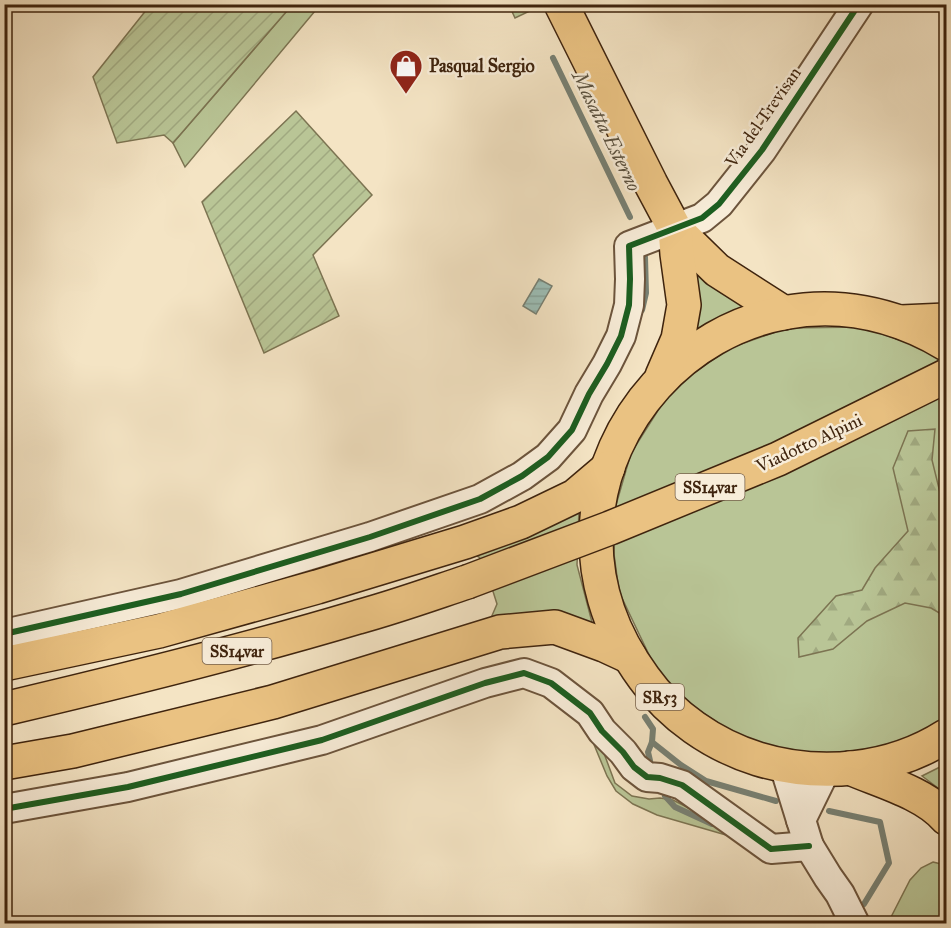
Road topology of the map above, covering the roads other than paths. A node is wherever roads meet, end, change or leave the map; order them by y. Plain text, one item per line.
1 (561, 4) edge
2 (859, 4) edge
3 (675, 229) junction
4 (784, 313) junction
5 (946, 320) edge
6 (901, 322) junction
7 (946, 344) edge
8 (946, 376) edge
9 (661, 379) junction
10 (608, 468) junction
11 (4, 634) edge
12 (630, 657) junction
13 (4, 664) edge
14 (4, 709) edge
15 (946, 736) edge
16 (4, 763) edge
17 (784, 765) junction
18 (838, 769) junction
19 (4, 808) edge
20 (946, 818) edge
21 (805, 833) junction
22 (855, 924) edge

1 - 3 main road, SR53
2 - 3 street, Via del Trevisan
3 - 4 main road, SR53
3 - 9 main road, SR53
3 - 11 street, Via del Trevisan
4 - 6 main road, SR53
4 - 9 main road, SR53
5 - 6 main road
6 - 7 main road, SR53
8 - 14 main road, Viadotto Alpini / SS14var, bridge
9 - 10 main road, SR53
10 - 12 main road, SR53
10 - 13 main road
12 - 16 main road
12 - 17 main road, SR53
15 - 18 main road, SR53
17 - 18 main road, SR53
17 - 21 street
18 - 20 main road, SR53
18 - 21 street
19 - 21 street
21 - 22 street

